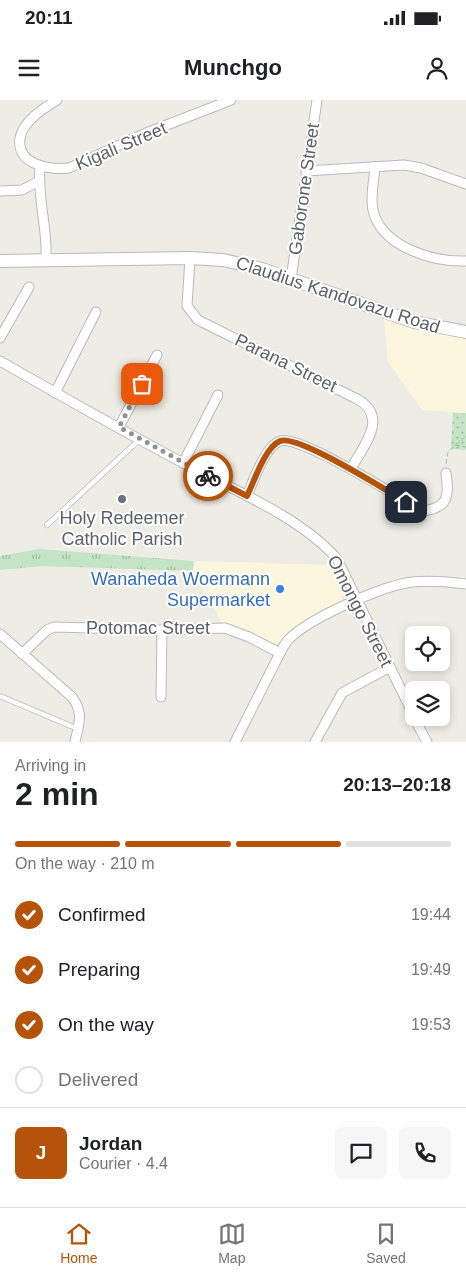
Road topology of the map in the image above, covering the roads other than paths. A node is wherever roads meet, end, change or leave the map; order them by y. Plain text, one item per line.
1 (58, 100) edge
2 (231, 100) edge
3 (317, 100) edge
4 (40, 167) junction
5 (375, 167) junction
6 (306, 171) junction
7 (39, 181) junction
8 (466, 184) edge
9 (0, 191) edge
10 (190, 258) junction
11 (46, 260) junction
12 (0, 261) edge
13 (466, 261) edge
14 (290, 279) junction
15 (29, 286) dead end
16 (96, 312) dead end
17 (466, 332) edge
18 (0, 338) edge
19 (157, 355) dead end
20 (0, 361) edge
21 (55, 393) junction
22 (218, 395) dead end
23 (119, 427) junction
24 (140, 439) junction
25 (182, 463) junction
26 (351, 469) junction
27 (446, 473) road end
28 (247, 496) junction
29 (47, 525) dead end
30 (466, 584) edge
31 (356, 601) junction
32 (162, 630) junction
33 (0, 634) edge
34 (280, 653) junction
35 (22, 654) junction
36 (390, 668) junction
37 (0, 696) edge
38 (161, 697) dead end
39 (405, 699) edge
40 (419, 726) edge
41 (78, 729) junction
42 (75, 742) edge
43 (235, 742) edge
44 (315, 742) edge
45 (427, 742) edge

1 - 4 street
2 - 4 street, Kigali Street
3 - 6 street, Gaborone Street
4 - 7 street
5 - 6 street
5 - 8 street
5 - 13 street
6 - 14 street, Gaborone Street
7 - 9 street
7 - 11 street
10 - 11 street, Claudius Kandovazu Road
10 - 14 street, Claudius Kandovazu Road
10 - 26 street, Parana Street
11 - 12 street, Claudius Kandovazu Road
14 - 17 street, Claudius Kandovazu Road
15 - 18 street
16 - 21 street
19 - 23 street
20 - 21 street, Omongo Street
21 - 23 street, Omongo Street
22 - 25 street
23 - 24 street, Omongo Street
24 - 25 street, Omongo Street
24 - 29 lane
25 - 28 street, Omongo Street
26 - 27 street
26 - 28 street
28 - 31 street, Omongo Street
30 - 31 street
31 - 34 street
31 - 36 street, Omongo Street
32 - 34 street, Potomac Street
32 - 35 street, Potomac Street
32 - 38 street
33 - 35 street
34 - 43 street
35 - 41 street
36 - 39 street, Omongo Street
36 - 44 street
37 - 41 lane
40 - 45 street, Omongo Street
41 - 42 street

